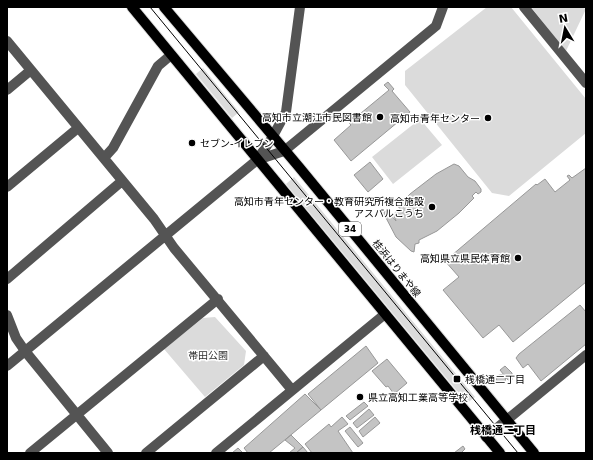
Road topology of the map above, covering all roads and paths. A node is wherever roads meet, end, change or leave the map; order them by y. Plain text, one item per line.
1 (132, 7) edge
2 (164, 7) edge
3 (300, 7) edge
4 (443, 7) edge
5 (524, 7) edge
6 (7, 41) edge
7 (172, 56) junction
8 (31, 70) junction
9 (586, 83) edge
10 (7, 90) edge
11 (78, 128) junction
12 (272, 138) junction
13 (284, 151) junction
14 (104, 158) junction
15 (257, 160) junction
16 (122, 181) junction
17 (7, 187) edge
18 (166, 236) junction
19 (7, 279) edge
20 (218, 299) junction
21 (386, 314) junction
22 (7, 315) edge
23 (9, 326) edge
24 (25, 351) junction
25 (586, 355) edge
26 (264, 356) junction
27 (7, 366) edge
28 (292, 390) junction
29 (77, 414) junction
30 (506, 420) junction
31 (486, 437) junction
32 (30, 453) edge
33 (108, 453) edge
34 (146, 453) edge
35 (216, 453) edge
36 (500, 453) edge
37 (534, 453) edge

1 - 7 main road, 34
2 - 12 main road, 桂浜はりまや線 / 34
3 - 12 street
4 - 13 street
5 - 9 street
6 - 8 street
7 - 14 street
7 - 15 main road, 34
8 - 10 street
8 - 11 street
11 - 14 street
11 - 17 street
12 - 13 main road, 桂浜はりまや線 / 34
12 - 15 street
13 - 15 street
13 - 30 main road, 桂浜はりまや線 / 34
14 - 16 street
15 - 18 street
15 - 21 main road, 34
16 - 18 street
16 - 19 street
18 - 20 street
18 - 24 street
20 - 26 street
20 - 29 street
21 - 28 street
21 - 31 main road, 34
22 - 23 street
23 - 24 street
24 - 27 street
24 - 29 street
25 - 30 street
26 - 28 street
26 - 34 street
28 - 35 street
29 - 32 street
29 - 33 street
30 - 31 street
30 - 37 main road, 桂浜はりまや線 / 34
31 - 36 main road, 34

